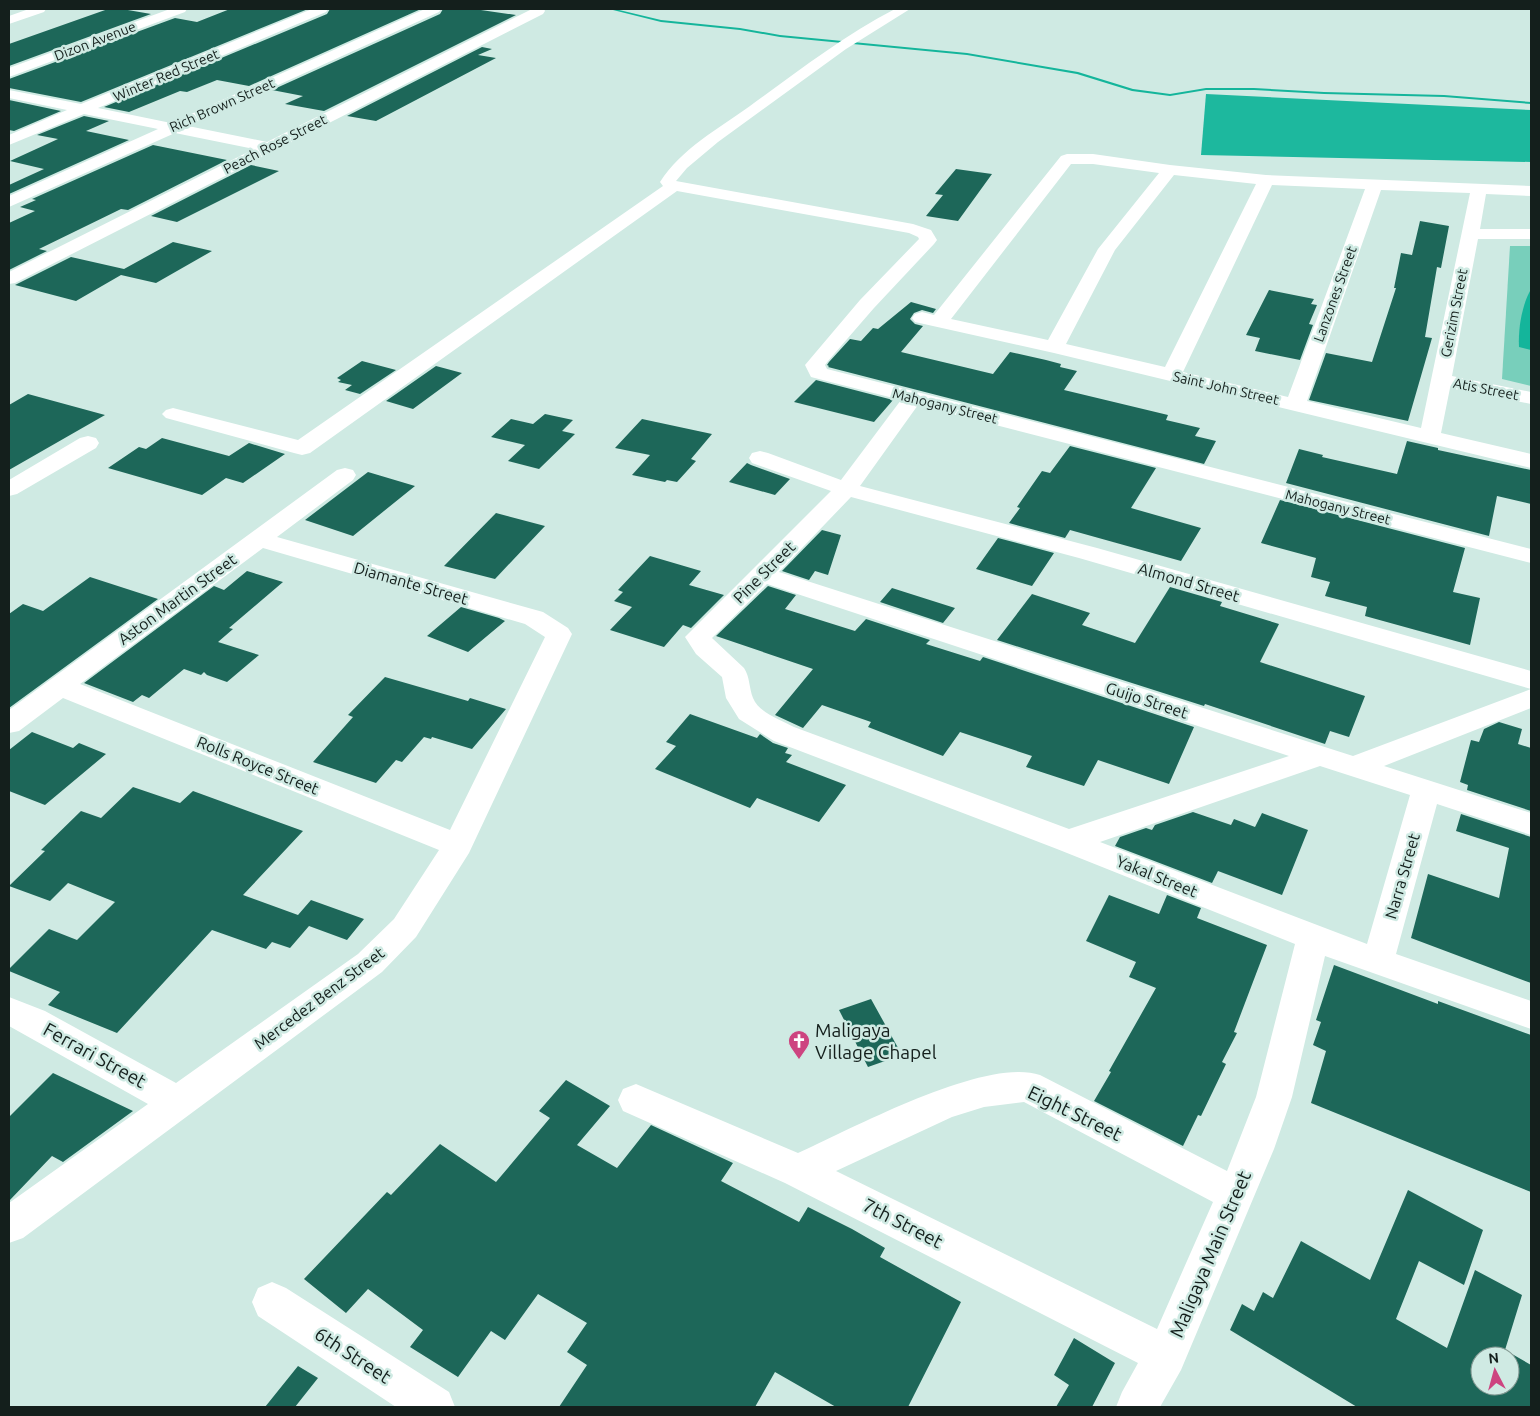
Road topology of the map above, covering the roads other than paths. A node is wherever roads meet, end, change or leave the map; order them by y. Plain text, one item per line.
1 (40, 9) edge
2 (181, 9) edge
3 (322, 9) edge
4 (435, 9) edge
5 (538, 9) edge
6 (904, 9) edge
7 (9, 20) edge
8 (9, 73) edge
9 (9, 94) edge
10 (83, 109) junction
11 (171, 127) junction
12 (9, 140) edge
13 (268, 147) junction
14 (1170, 170) junction
15 (1266, 180) junction
16 (1374, 184) junction
17 (674, 186) junction
18 (1479, 190) junction
19 (1531, 191) edge
20 (9, 202) edge
21 (1470, 234) junction
22 (1531, 234) edge
23 (9, 279) edge
24 (1054, 348) junction
25 (1171, 375) junction
26 (1441, 380) junction
27 (913, 398) junction
28 (1531, 398) edge
29 (1295, 405) junction
30 (173, 414) dead end
31 (1430, 436) junction
32 (88, 443) dead end
33 (760, 458) dead end
34 (1531, 461) edge
35 (345, 475) dead end
36 (9, 489) edge
37 (846, 489) junction
38 (258, 539) junction
39 (1531, 556) edge
40 (763, 575) junction
41 (559, 634) joint
42 (1531, 680) edge
43 (59, 686) junction
44 (1531, 698) edge
45 (9, 724) edge
46 (784, 734) joint
47 (1319, 756) junction
48 (1353, 767) junction
49 (1426, 790) junction
50 (1531, 824) edge
51 (1068, 841) junction
52 (458, 845) junction
53 (1313, 938) junction
54 (1378, 961) junction
55 (9, 1011) edge
56 (1531, 1014) edge
57 (636, 1100) dead end
58 (179, 1103) junction
59 (798, 1171) junction
60 (1235, 1194) junction
61 (9, 1226) edge
62 (272, 1302) dead end
63 (1166, 1355) junction
64 (434, 1407) edge
65 (1137, 1407) edge

1 - 7 street
2 - 8 street, Dizon Avenue
3 - 10 street, Winter Red Street
4 - 11 street, Rich Brown Street
5 - 13 street, Peach Rose Street
6 - 17 street
9 - 10 street
10 - 11 street
10 - 12 street, Winter Red Street
11 - 13 street
11 - 20 street, Rich Brown Street
13 - 23 street, Peach Rose Street
14 - 15 street
14 - 24 street
14 - 24 street, Saint John Street
15 - 16 street
15 - 25 street
16 - 18 street
16 - 29 street, Lanzones Street
17 - 27 street, Mahogany Street
17 - 30 street
18 - 19 street
18 - 21 street, Gerizim Street
21 - 22 street
21 - 26 street, Gerizim Street
24 - 25 street, Saint John Street
25 - 29 street, Saint John Street
26 - 28 street, Atis Street
26 - 31 street, Gerizim Street
27 - 37 street, Pine Street
27 - 39 street, Mahogany Street
29 - 31 street, Saint John Street
31 - 34 street, Saint John Street
32 - 36 street
33 - 37 street, Almond Street
35 - 38 street, Aston Martin Street
37 - 40 street, Pine Street
37 - 42 street, Almond Street
38 - 41 street, Diamante Street
38 - 43 street, Aston Martin Street
40 - 46 street, Pine Street
40 - 47 street, Guijo Street
41 - 52 street, Mercedez Benz Street
43 - 45 street, Aston Martin Street
43 - 52 street, Rolls Royce Street
44 - 48 street
46 - 51 street, Yakal Street
47 - 48 street, Guijo Street
47 - 51 street
48 - 49 street, Guijo Street
49 - 50 street, Guijo Street
49 - 54 street, Narra Street
51 - 53 street, Yakal Street
52 - 58 street, Mercedez Benz Street
53 - 54 street, Yakal Street
53 - 60 street, Maligaya Main Street
54 - 56 street, Yakal Street
55 - 58 street, Ferrari Street
57 - 59 street, 7th Street
58 - 61 street, Mercedez Benz Street
59 - 60 street, Eight Street
59 - 63 street, 7th Street
60 - 63 street, Maligaya Main Street
62 - 64 street, 6th Street
63 - 65 street, Maligaya Main Street

